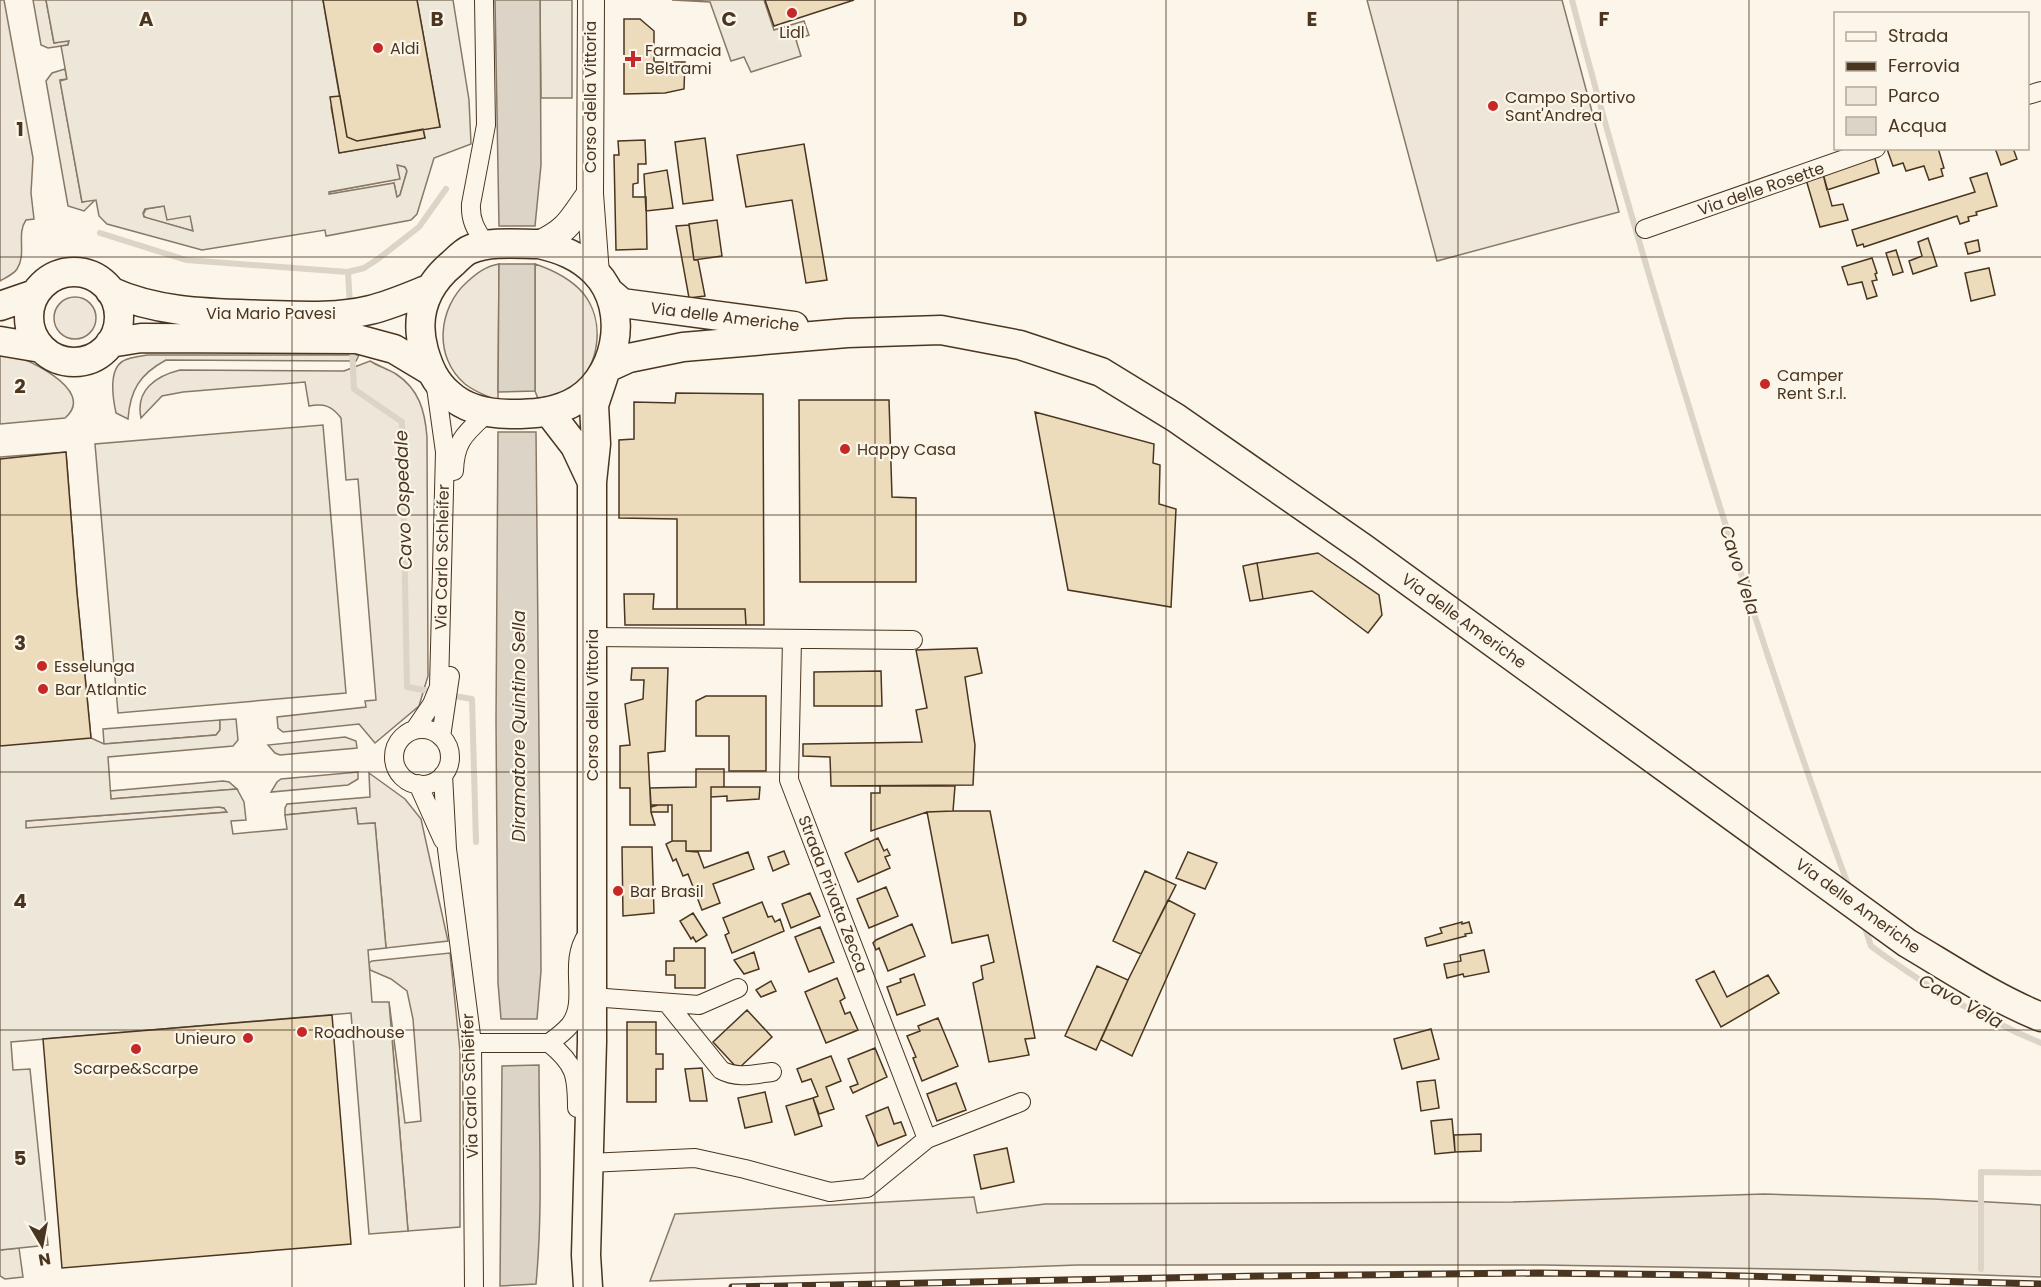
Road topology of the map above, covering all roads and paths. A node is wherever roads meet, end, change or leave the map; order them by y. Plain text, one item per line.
1 (484, 0) edge
2 (591, 0) edge
3 (1870, 150) edge
4 (590, 194) junction
5 (1646, 229) dead end
6 (539, 244) junction
7 (493, 245) junction
8 (602, 282) junction
9 (431, 288) junction
10 (110, 291) junction
11 (35, 294) junction
12 (0, 306) edge
13 (352, 326) junction
14 (847, 333) junction
15 (0, 341) edge
16 (110, 343) junction
17 (41, 348) junction
18 (606, 370) junction
19 (432, 374) junction
20 (544, 413) junction
21 (493, 414) junction
22 (592, 482) junction
23 (592, 637) junction
24 (792, 640) junction
25 (913, 640) dead end
26 (442, 694) junction
27 (415, 729) junction
28 (441, 737) junction
29 (443, 775) junction
30 (418, 784) junction
31 (447, 849) junction
32 (592, 928) junction
33 (738, 988) dead end
34 (592, 997) junction
35 (667, 1003) junction
36 (2041, 1017) edge
37 (472, 1043) junction
38 (549, 1043) junction
39 (772, 1072) dead end
40 (1022, 1102) dead end
41 (927, 1139) junction
42 (590, 1155) junction
43 (474, 1287) edge
44 (588, 1287) edge

1 - 7 street
2 - 4 main road, Corso della Vittoria
3 - 5 street, Via delle Rosette
4 - 6 main road
4 - 8 main road, Corso della Vittoria
6 - 7 main road
6 - 8 main road
7 - 9 main road
8 - 14 main road, Via delle Americhe
8 - 18 main road
9 - 13 main road, Via Mario Pavesi
9 - 19 main road
10 - 11 main road
10 - 13 main road, Via Mario Pavesi
10 - 16 main road
11 - 12 main road
11 - 17 main road
13 - 16 main road, Via Mario Pavesi
13 - 19 main road, Via Mario Pavesi
14 - 18 main road, Via delle Americhe
14 - 36 main road, Via delle Americhe
15 - 17 main road
16 - 17 main road
18 - 20 main road
18 - 22 main road, Corso della Vittoria
19 - 21 main road
19 - 26 street, Via Carlo Schleifer
20 - 21 main road
20 - 22 main road, Corso della Vittoria
21 - 26 street, Via Carlo Schleifer
22 - 23 main road, Corso della Vittoria
23 - 24 street
23 - 32 main road, Corso della Vittoria
24 - 25 street
24 - 41 street, Strada Privata Zecca
26 - 27 street
26 - 28 street, Via Carlo Schleifer
27 - 28 street
27 - 30 street
28 - 29 street
29 - 30 street
29 - 31 street
30 - 31 street
31 - 37 street, Via Carlo Schleifer
32 - 34 main road, Corso della Vittoria
32 - 38 street, Corso della Vittoria
33 - 35 street
34 - 35 street
34 - 42 main road, Corso della Vittoria
35 - 39 street
37 - 38 street
37 - 43 street, Via Carlo Schleifer
38 - 42 street, Corso della Vittoria
40 - 41 street
41 - 42 street
42 - 44 main road, Corso della Vittoria

